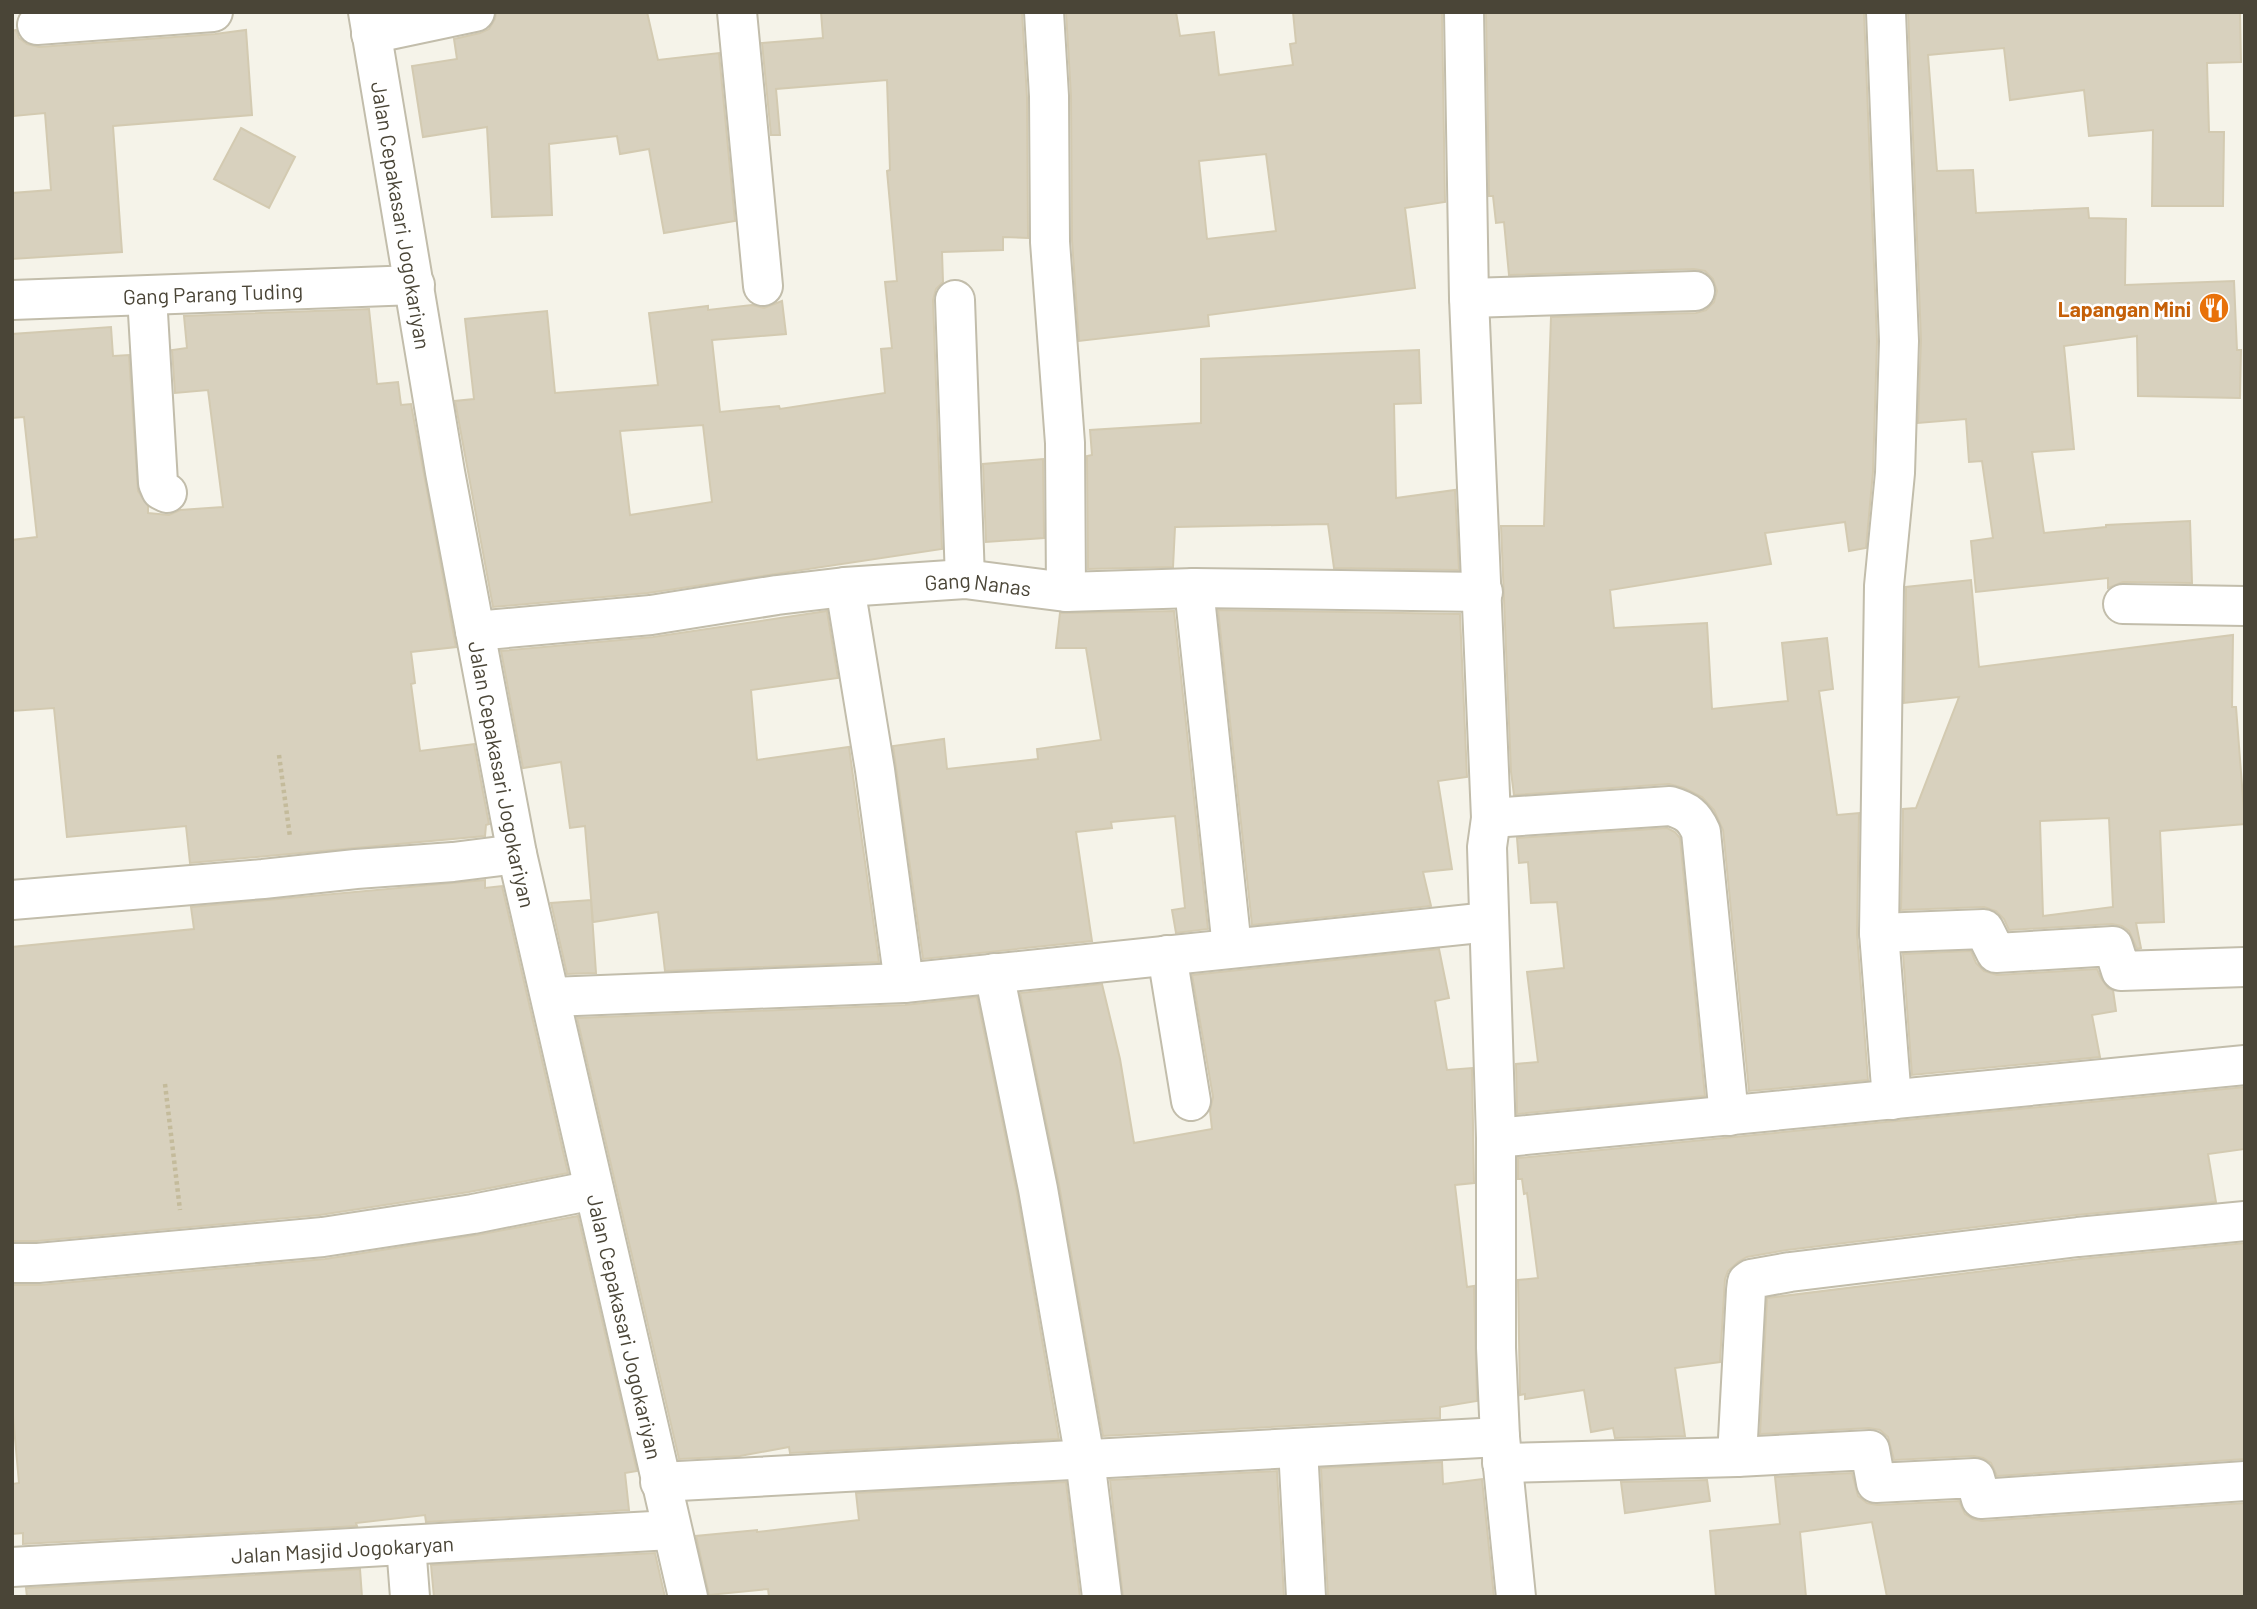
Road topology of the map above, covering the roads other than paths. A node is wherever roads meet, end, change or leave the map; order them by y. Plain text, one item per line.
1 (213, 12) edge
2 (475, 12) edge
3 (737, 12) edge
4 (1044, 12) edge
5 (1464, 12) edge
6 (1886, 12) edge
7 (369, 23) edge
8 (37, 25) dead end
9 (415, 285) junction
10 (763, 286) dead end
11 (1695, 291) dead end
12 (147, 296) junction
13 (1469, 298) junction
14 (12, 300) edge
15 (955, 300) dead end
16 (167, 493) dead end
17 (965, 579) junction
18 (845, 587) junction
19 (1194, 588) junction
20 (1066, 592) junction
21 (1483, 592) junction
22 (2123, 604) dead end
23 (2245, 606) edge
24 (475, 632) junction
25 (1491, 818) junction
26 (517, 854) junction
27 (12, 900) edge
28 (1489, 922) junction
29 (1879, 933) junction
30 (1232, 948) junction
31 (1167, 955) junction
32 (2245, 967) edge
33 (994, 973) junction
34 (904, 983) junction
35 (551, 997) junction
36 (2245, 1065) edge
37 (1892, 1100) junction
38 (1191, 1101) dead end
39 (1729, 1116) junction
40 (1496, 1138) junction
41 (594, 1190) junction
42 (2245, 1221) edge
43 (12, 1263) edge
44 (1298, 1448) junction
45 (1501, 1450) junction
46 (1737, 1457) junction
47 (1085, 1459) junction
48 (2245, 1481) edge
49 (660, 1482) junction
50 (671, 1530) junction
51 (406, 1545) junction
52 (12, 1567) edge
53 (410, 1597) edge
54 (688, 1597) edge
55 (1102, 1597) edge
56 (1306, 1597) edge
57 (1516, 1597) edge

1 - 8 street
2 - 7 street
3 - 10 street
4 - 20 street
5 - 13 street
6 - 29 street
7 - 9 street, Jalan Cepakasari Jogokariyan
9 - 12 street, Gang Parang Tuding
9 - 24 street, Jalan Cepakasari Jogokariyan
11 - 13 street
12 - 14 street, Gang Parang Tuding
12 - 16 street
13 - 21 street
15 - 17 street
17 - 18 street, Gang Nanas
17 - 20 street, Gang Nanas
18 - 24 street, Gang Nanas
18 - 34 street
19 - 20 street, Gang Nanas
19 - 21 street, Gang Nanas
19 - 30 street
21 - 25 street
22 - 23 street
24 - 26 street, Jalan Cepakasari Jogokariyan
25 - 28 street
25 - 39 street
26 - 27 street
26 - 35 street, Jalan Cepakasari Jogokariyan
28 - 30 street
28 - 40 street
29 - 32 street
29 - 37 street
30 - 31 street
31 - 33 street
31 - 38 street
33 - 34 street
33 - 47 street
34 - 35 street
35 - 41 street, Jalan Cepakasari Jogokariyan
36 - 37 street
37 - 39 street
39 - 40 street
40 - 45 street
41 - 43 street
41 - 49 street, Jalan Cepakasari Jogokariyan
42 - 46 street
44 - 45 street
44 - 47 street
44 - 56 street
45 - 46 street
45 - 57 street
46 - 48 street
47 - 49 street
47 - 55 street
49 - 50 street, Jalan Cepakasari Jogokariyan
50 - 51 street, Jalan Masjid Jogokaryan
50 - 54 street, Jalan Cepakasari Jogokariyan
51 - 52 street, Jalan Masjid Jogokaryan
51 - 53 street

